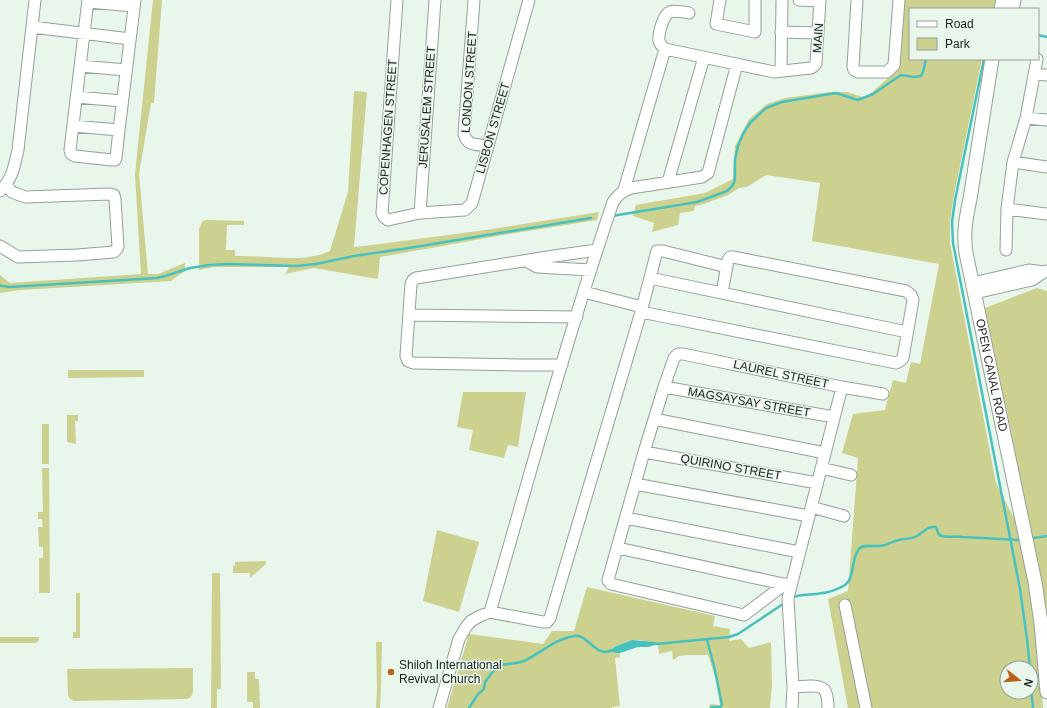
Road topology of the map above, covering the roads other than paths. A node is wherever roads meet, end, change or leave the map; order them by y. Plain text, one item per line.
1 (36, 0) edge
2 (397, 0) edge
3 (435, 0) edge
4 (474, 0) edge
5 (529, 0) edge
6 (720, 0) edge
7 (755, 0) edge
8 (782, 0) edge
9 (799, 0) edge
10 (820, 0) edge
11 (857, 0) edge
12 (899, 0) edge
13 (88, 1) edge
14 (135, 3) edge
15 (689, 13) dead end
16 (32, 27) junction
17 (781, 32) junction
18 (84, 33) junction
19 (818, 33) junction
20 (130, 39) junction
21 (665, 49) junction
22 (704, 58) junction
23 (992, 60) edge
24 (1037, 60) edge
25 (737, 64) junction
26 (80, 66) junction
27 (126, 70) junction
28 (781, 71) junction
29 (1034, 74) junction
30 (1047, 75) edge
31 (76, 97) junction
32 (122, 101) junction
33 (1026, 118) junction
34 (1047, 120) edge
35 (73, 126) junction
36 (118, 130) junction
37 (488, 146) junction
38 (1013, 162) junction
39 (1047, 167) edge
40 (668, 182) junction
41 (3, 188) edge
42 (624, 190) junction
43 (1007, 209) junction
44 (420, 213) junction
45 (1047, 214) edge
46 (0, 246) edge
47 (597, 250) junction
48 (1006, 250) dead end
49 (526, 261) junction
50 (727, 267) junction
51 (591, 270) junction
52 (1046, 271) edge
53 (650, 278) junction
54 (974, 288) junction
55 (584, 292) junction
56 (722, 293) junction
57 (641, 310) junction
58 (409, 315) junction
59 (577, 317) junction
60 (907, 332) junction
61 (562, 365) junction
62 (664, 387) junction
63 (842, 387) junction
64 (883, 394) dead end
65 (834, 417) junction
66 (654, 419) junction
67 (644, 452) junction
68 (825, 453) junction
69 (821, 468) junction
70 (851, 475) dead end
71 (817, 483) junction
72 (635, 484) junction
73 (810, 511) junction
74 (844, 516) dead end
75 (626, 518) junction
76 (618, 548) junction
77 (799, 552) junction
78 (788, 585) junction
79 (845, 605) dead end
80 (490, 612) junction
81 (793, 687) junction
82 (1047, 692) edge
83 (439, 708) edge
84 (792, 708) edge
85 (828, 708) edge
86 (866, 708) edge

1 - 16 street
2 - 44 street, COPENHAGEN STREET
3 - 44 street, JERUSALEM STREET
4 - 37 street, LONDON STREET
5 - 37 street, LISBON STREET
6 - 7 street
8 - 17 street
9 - 10 street
10 - 19 street, MAIN
11 - 12 street
13 - 14 street
13 - 18 street
14 - 20 street
15 - 21 street
16 - 18 street
16 - 41 street
17 - 19 street
17 - 28 street
18 - 20 street
18 - 26 street
19 - 28 street, MAIN
20 - 27 street
21 - 22 street
21 - 42 street
22 - 25 street
22 - 40 street
23 - 54 main road, OPEN CANAL ROAD
24 - 29 street
25 - 28 street
25 - 40 street
26 - 27 street
26 - 31 street
27 - 32 street
29 - 30 street
29 - 33 street
31 - 32 street
31 - 35 street
32 - 36 street
33 - 34 street
33 - 38 street
35 - 36 street
35 - 36 street
37 - 44 street, LISBON STREET
38 - 39 street
38 - 43 street
40 - 42 street
41 - 46 street
42 - 47 street
43 - 45 street
43 - 48 street
47 - 49 street
47 - 51 street
49 - 51 street
49 - 58 street
50 - 53 street
50 - 56 street
50 - 60 street
51 - 55 street
52 - 54 street
53 - 56 street
53 - 57 street
54 - 82 main road, OPEN CANAL ROAD
55 - 57 street
55 - 59 street
56 - 60 street
57 - 60 street
57 - 80 street
58 - 59 street
58 - 61 street
59 - 61 street
61 - 80 street
62 - 63 street, LAUREL STREET
62 - 65 street, MAGSAYSAY STREET
62 - 66 street
63 - 64 street, LAUREL STREET
63 - 65 street
65 - 68 street
66 - 67 street
66 - 68 street
67 - 71 street, QUIRINO STREET
67 - 72 street
68 - 69 street
69 - 70 street
69 - 71 street
71 - 73 street
72 - 73 street
72 - 75 street
73 - 74 street
73 - 77 street
75 - 76 street
75 - 77 street
76 - 78 street
76 - 78 street
77 - 78 street
78 - 81 street
79 - 86 street
80 - 83 street
81 - 84 street
81 - 85 street

